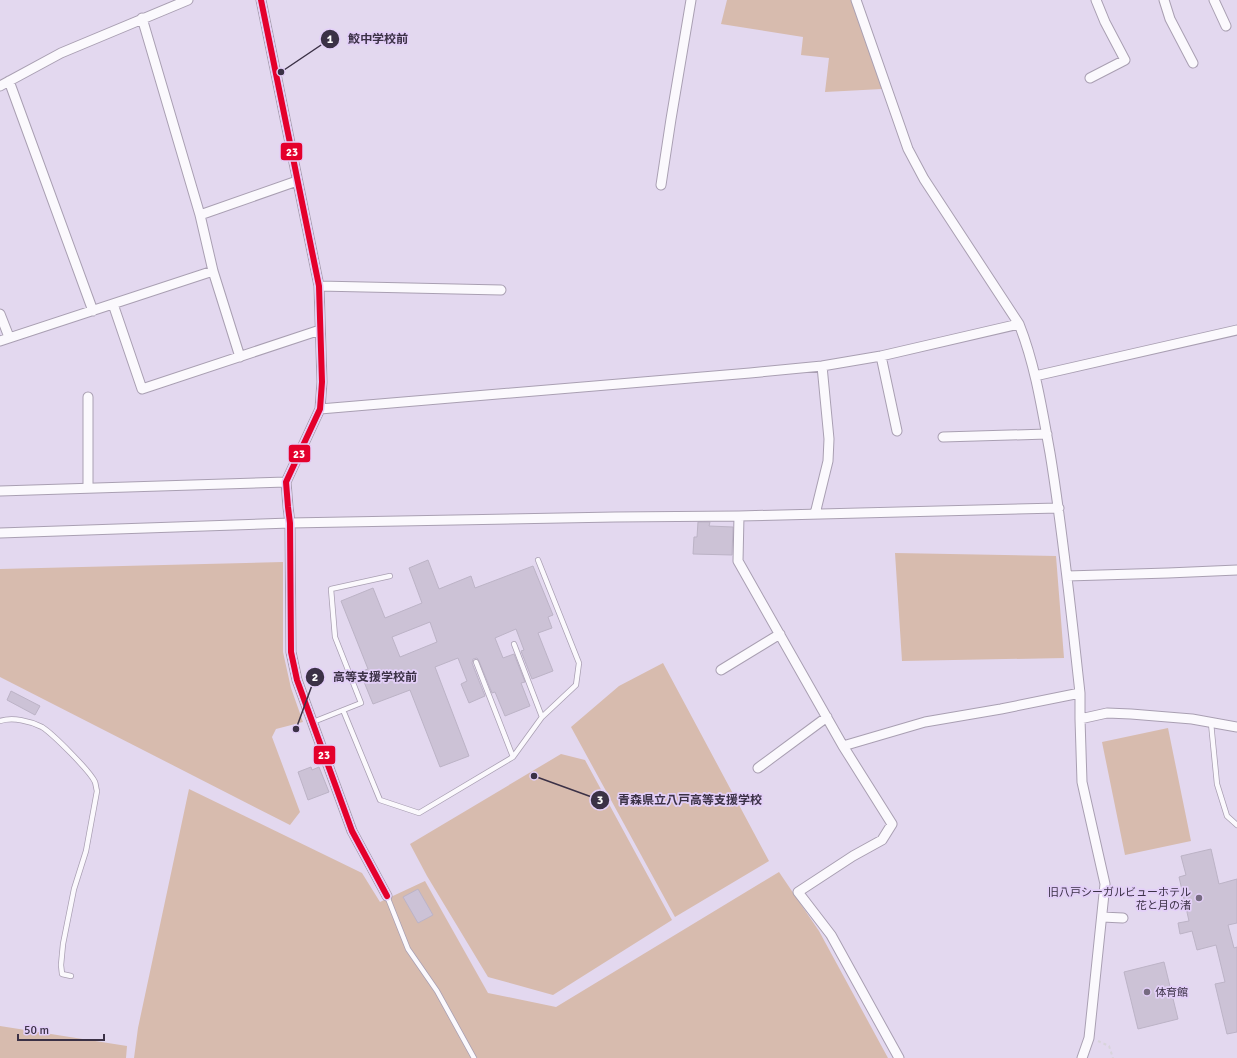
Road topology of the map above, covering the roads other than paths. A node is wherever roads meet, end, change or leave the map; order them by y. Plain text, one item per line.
1 (188, 0) edge
2 (261, 0) edge
3 (691, 0) edge
4 (856, 0) edge
5 (1096, 0) edge
6 (1164, 0) edge
7 (1214, 0) edge
8 (142, 18) junction
9 (1226, 26) dead end
10 (1193, 64) dead end
11 (1090, 78) dead end
12 (9, 81) junction
13 (0, 86) edge
14 (297, 181) junction
15 (661, 185) dead end
16 (200, 215) junction
17 (214, 271) junction
18 (319, 286) junction
19 (501, 290) dead end
20 (113, 304) junction
21 (93, 311) junction
22 (0, 314) edge
23 (1019, 324) junction
24 (320, 330) junction
25 (1237, 330) edge
26 (9, 337) junction
27 (0, 341) edge
28 (881, 356) junction
29 (240, 357) junction
30 (822, 366) junction
31 (1035, 376) junction
32 (88, 397) dead end
33 (320, 409) junction
34 (897, 431) dead end
35 (1047, 434) junction
36 (943, 437) dead end
37 (286, 482) junction
38 (88, 488) junction
39 (0, 491) edge
40 (1059, 508) junction
41 (815, 514) junction
42 (739, 516) junction
43 (290, 523) junction
44 (0, 533) edge
45 (538, 560) dead end
46 (1237, 570) edge
47 (390, 576) dead end
48 (1067, 576) junction
49 (780, 634) junction
50 (514, 644) dead end
51 (476, 662) dead end
52 (721, 670) dead end
53 (1080, 692) junction
54 (343, 710) junction
55 (542, 717) junction
56 (827, 717) junction
57 (1080, 719) junction
58 (0, 721) edge
59 (313, 722) junction
60 (1211, 723) junction
61 (1237, 728) edge
62 (843, 746) junction
63 (513, 756) junction
64 (758, 768) dead end
65 (1237, 824) edge
66 (387, 896) joint
67 (1102, 917) junction
68 (1123, 918) dead end
69 (71, 976) dead end
70 (474, 1058) edge
71 (899, 1058) edge
72 (1082, 1058) edge

1 - 8 street
2 - 14 street
3 - 15 street
4 - 23 street
5 - 11 street
6 - 10 street
7 - 9 street
8 - 12 street
8 - 16 street
12 - 13 street
12 - 21 street
14 - 16 street
14 - 18 street
16 - 17 street
17 - 20 street
17 - 29 street
18 - 19 street
18 - 24 street
20 - 21 street
20 - 29 street
21 - 26 street
22 - 26 street
23 - 28 street
23 - 31 street
24 - 29 street
24 - 33 street
25 - 31 street
26 - 27 street
28 - 30 street
28 - 34 street
30 - 33 street
30 - 41 street
31 - 35 street
32 - 38 street
33 - 37 street
35 - 36 street
35 - 40 street
37 - 38 street
37 - 43 street
38 - 39 street
40 - 41 street
40 - 48 street
41 - 42 street
42 - 43 street
42 - 49 street
43 - 44 street
43 - 59 street
45 - 55 lane
46 - 48 street
47 - 54 lane
48 - 53 street
49 - 52 street
49 - 56 street
50 - 55 lane
51 - 63 lane
53 - 57 street
53 - 62 street
54 - 59 lane
54 - 63 lane
55 - 63 lane
56 - 62 street
56 - 64 street
57 - 60 street
57 - 67 street
58 - 69 lane
59 - 66 street
60 - 61 street
60 - 65 lane
62 - 71 street
66 - 70 lane
67 - 68 street
67 - 72 street

